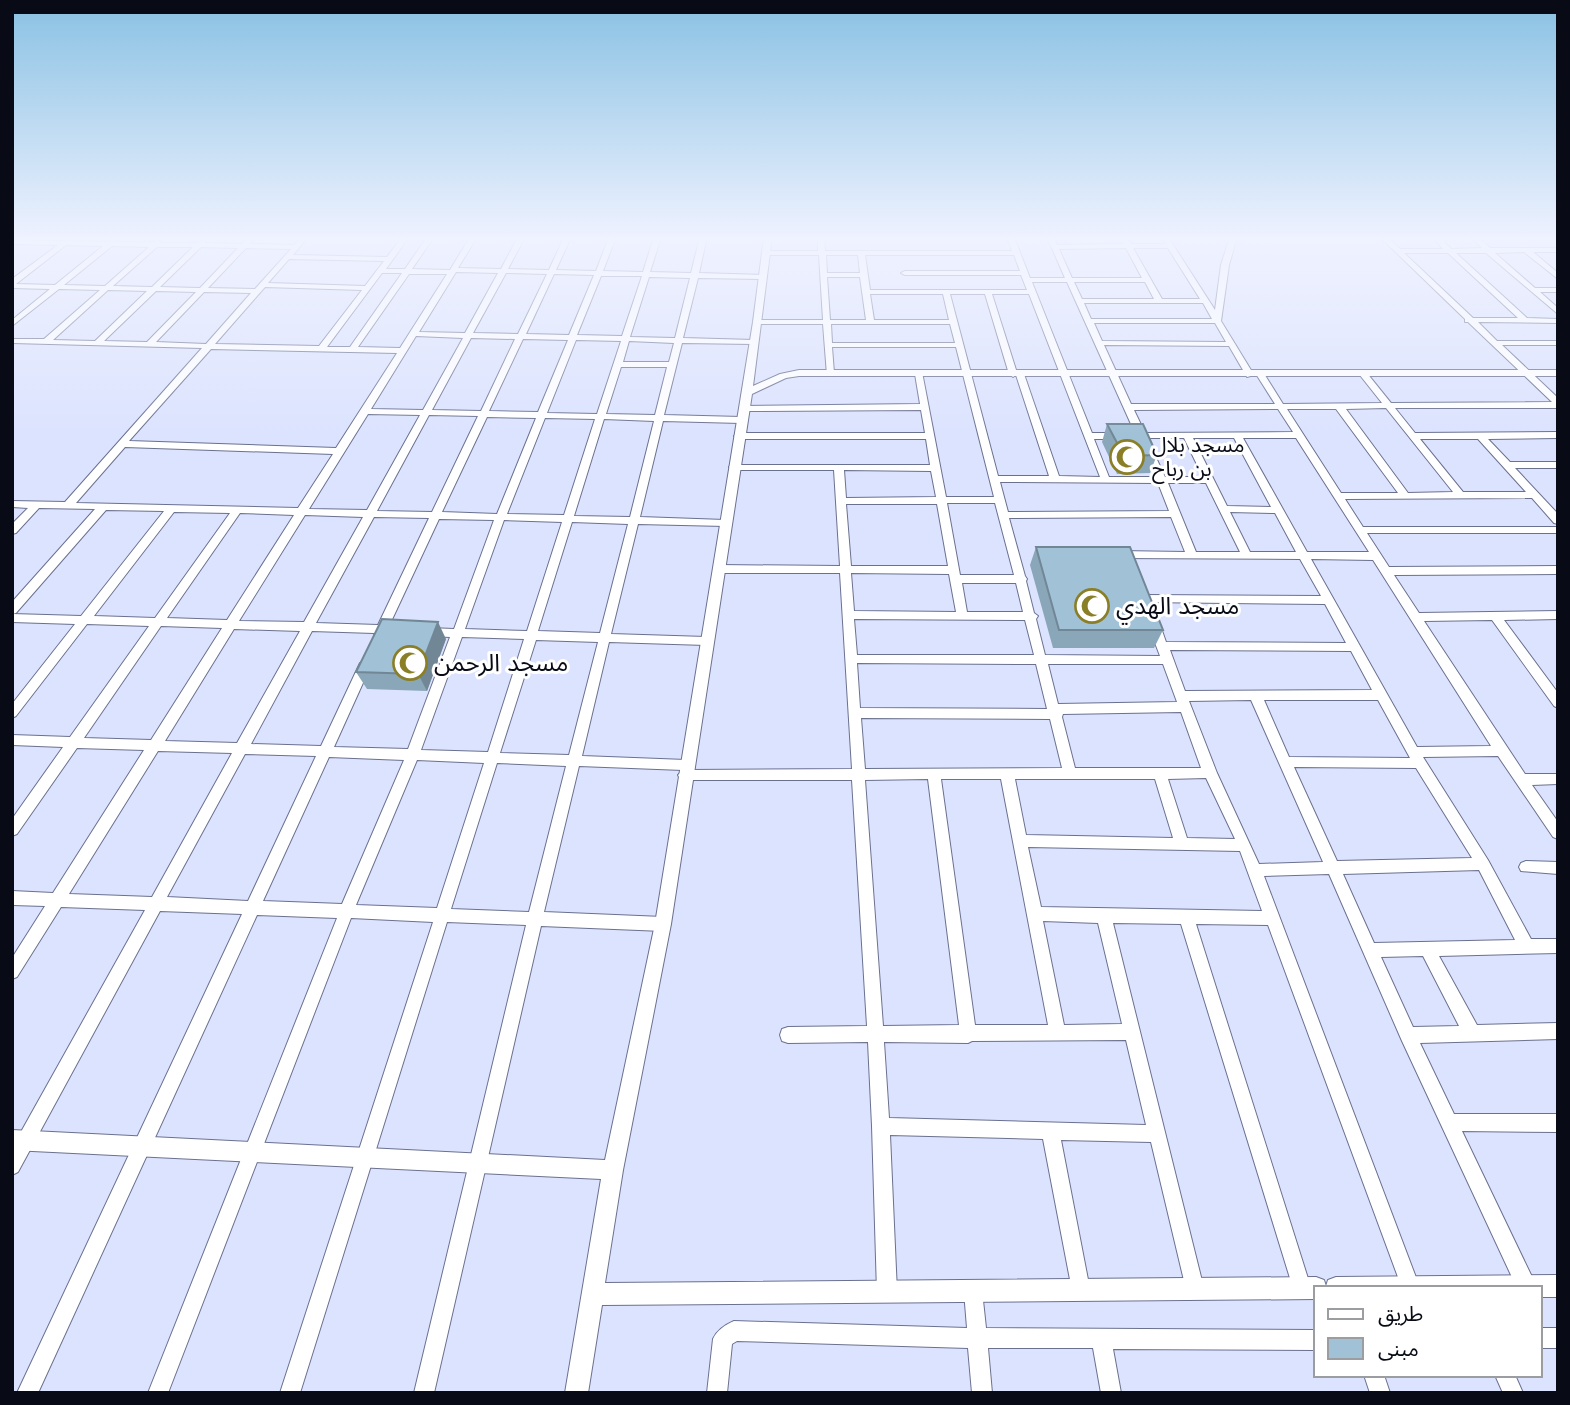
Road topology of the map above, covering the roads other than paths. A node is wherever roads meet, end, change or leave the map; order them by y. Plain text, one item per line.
1 (38, 303) edge
2 (90, 303) edge
3 (140, 303) edge
4 (190, 303) edge
5 (248, 303) edge
6 (356, 303) edge
7 (385, 303) edge
8 (433, 303) edge
9 (488, 303) edge
10 (536, 303) edge
11 (587, 303) edge
12 (638, 303) edge
13 (687, 303) edge
14 (760, 303) edge
15 (825, 303) edge
16 (867, 303) edge
17 (949, 303) edge
18 (992, 303) edge
19 (1035, 303) edge
20 (1080, 303) edge
21 (1206, 303) edge
22 (1220, 303) edge
23 (1450, 303) edge
24 (1505, 303) edge
25 (1468, 320) junction
26 (1524, 320) junction
27 (1088, 321) junction
28 (1217, 321) junction
29 (1558, 321) edge
30 (758, 322) junction
31 (826, 322) junction
32 (870, 322) junction
33 (954, 322) junction
34 (12, 324) edge
35 (413, 334) junction
36 (471, 335) junction
37 (520, 336) junction
38 (573, 338) junction
39 (625, 339) junction
40 (677, 340) junction
41 (12, 341) edge
42 (46, 342) junction
43 (754, 342) junction
44 (97, 343) junction
45 (1098, 343) junction
46 (1493, 343) junction
47 (1558, 343) edge
48 (1231, 344) junction
49 (149, 345) junction
50 (828, 345) junction
51 (960, 345) junction
52 (210, 346) junction
53 (321, 349) junction
54 (352, 350) junction
55 (401, 351) junction
56 (617, 364) junction
57 (670, 365) junction
58 (830, 373) junction
59 (1558, 373) edge
60 (919, 374) junction
61 (968, 374) junction
62 (1016, 374) junction
63 (1065, 374) junction
64 (1114, 374) junction
65 (1255, 374) junction
66 (1363, 374) junction
67 (1528, 374) junction
68 (1558, 404) edge
69 (1388, 405) junction
70 (1280, 406) junction
71 (1339, 406) junction
72 (925, 407) junction
73 (1128, 407) junction
74 (363, 411) junction
75 (428, 412) junction
76 (483, 414) junction
77 (742, 414) junction
78 (541, 416) junction
79 (600, 417) junction
80 (658, 418) junction
81 (1299, 435) junction
82 (1558, 435) edge
83 (930, 436) junction
84 (1089, 436) junction
85 (1142, 436) junction
86 (1187, 436) junction
87 (1237, 436) junction
88 (1412, 436) junction
89 (1481, 436) junction
90 (122, 444) junction
91 (337, 451) junction
92 (1507, 465) junction
93 (1558, 465) edge
94 (734, 467) junction
95 (839, 468) junction
96 (935, 468) junction
97 (996, 480) junction
98 (1055, 480) junction
99 (1106, 480) junction
100 (1209, 480) junction
101 (1162, 481) junction
102 (1405, 495) junction
103 (1460, 495) junction
104 (1534, 495) junction
105 (1338, 496) junction
106 (940, 500) junction
107 (1001, 500) junction
108 (842, 501) junction
109 (12, 504) edge
110 (36, 505) junction
111 (68, 505) junction
112 (103, 506) junction
113 (171, 509) junction
114 (1224, 509) junction
115 (237, 510) junction
116 (1279, 510) junction
117 (300, 512) junction
118 (371, 513) junction
119 (1174, 514) junction
120 (1006, 515) junction
121 (435, 516) junction
122 (500, 518) junction
123 (569, 520) junction
124 (1558, 521) edge
125 (634, 522) junction
126 (725, 523) junction
127 (1360, 530) junction
128 (1558, 530) edge
129 (12, 531) edge
130 (1104, 555) edge
131 (1016, 556) junction
132 (1029, 556) dead end
133 (1192, 556) junction
134 (1247, 556) junction
135 (1304, 556) junction
136 (1376, 556) junction
137 (718, 569) junction
138 (847, 570) junction
139 (1558, 570) edge
140 (1386, 571) junction
141 (954, 575) junction
142 (1022, 579) junction
143 (1329, 600) junction
144 (12, 610) edge
145 (851, 615) junction
146 (962, 616) junction
147 (1032, 616) junction
148 (1495, 616) junction
149 (1415, 617) junction
150 (1556, 617) edge
151 (12, 618) edge
152 (83, 619) junction
153 (156, 622) junction
154 (230, 624) junction
155 (308, 627) junction
156 (421, 631) edge
157 (460, 633) junction
158 (531, 635) junction
159 (604, 637) junction
160 (380, 638) junction
161 (706, 641) junction
162 (1354, 647) junction
163 (1164, 653) junction
164 (854, 659) junction
165 (1043, 661) junction
166 (1381, 695) junction
167 (1256, 696) junction
168 (1182, 702) junction
169 (1558, 703) edge
170 (1056, 712) junction
171 (12, 713) edge
172 (857, 713) junction
173 (12, 740) edge
174 (73, 741) junction
175 (155, 745) junction
176 (240, 749) junction
177 (1501, 751) junction
178 (325, 752) junction
179 (412, 754) junction
180 (492, 757) junction
181 (1416, 757) junction
182 (575, 760) junction
183 (1286, 762) junction
184 (685, 770) junction
185 (1070, 773) junction
186 (1160, 773) junction
187 (1210, 773) junction
188 (1007, 774) junction
189 (860, 775) junction
190 (934, 775) junction
191 (1558, 779) edge
192 (1521, 780) junction
193 (12, 830) edge
194 (1558, 833) edge
195 (1021, 841) junction
196 (1182, 844) junction
197 (1245, 845) junction
198 (1483, 864) junction
199 (1526, 867) dead end
200 (1558, 868) edge
201 (1334, 869) junction
202 (1254, 870) junction
203 (12, 898) edge
204 (58, 899) junction
205 (159, 902) junction
206 (253, 906) junction
207 (346, 909) junction
208 (441, 914) junction
209 (1034, 914) junction
210 (1104, 916) junction
211 (1186, 917) junction
212 (1272, 918) junction
213 (535, 919) junction
214 (663, 924) junction
215 (1526, 946) junction
216 (1558, 946) edge
217 (1427, 949) junction
218 (1370, 950) junction
219 (12, 972) edge
220 (1471, 1031) junction
221 (1558, 1031) edge
222 (1132, 1032) junction
223 (1058, 1033) junction
224 (968, 1034) junction
225 (788, 1035) dead end
226 (875, 1035) junction
227 (1408, 1035) junction
228 (1449, 1122) junction
229 (1558, 1123) edge
230 (881, 1126) junction
231 (1050, 1130) junction
232 (1157, 1134) junction
233 (19, 1140) edge
234 (142, 1147) junction
235 (253, 1152) junction
236 (365, 1158) junction
237 (477, 1163) junction
238 (12, 1166) edge
239 (613, 1170) junction
240 (1411, 1286) edge
241 (1526, 1286) edge
242 (1558, 1286) edge
243 (1309, 1288) edge
244 (1195, 1289) junction
245 (1081, 1290) junction
246 (973, 1291) junction
247 (887, 1292) junction
248 (591, 1294) junction
249 (977, 1338) junction
250 (1101, 1339) junction
251 (1314, 1340) edge
252 (27, 1393) edge
253 (158, 1393) edge
254 (290, 1393) edge
255 (424, 1393) edge
256 (576, 1393) edge
257 (717, 1393) edge
258 (982, 1393) edge
259 (1111, 1393) edge

1 - 34 street
2 - 42 street
3 - 44 street
4 - 49 street
5 - 52 street
6 - 53 street
7 - 54 street
8 - 35 street
9 - 36 street
10 - 37 street
11 - 38 street
12 - 39 street
13 - 40 street
14 - 30 street
15 - 31 street
16 - 32 street
17 - 33 street
18 - 62 street
19 - 63 street
20 - 27 street
21 - 28 street
22 - 28 street
23 - 25 street
24 - 26 street
25 - 26 street
25 - 46 street
26 - 29 street
27 - 28 street
27 - 45 street
28 - 48 street
30 - 31 street
30 - 43 street
31 - 32 street
31 - 50 street
32 - 33 street
33 - 51 street
35 - 36 street
35 - 55 street
36 - 37 street
36 - 75 street
37 - 38 street
37 - 76 street
38 - 39 street
38 - 78 street
39 - 40 street
39 - 56 street
40 - 43 street
40 - 57 street
41 - 42 street
42 - 44 street
43 - 77 street
44 - 49 street
45 - 48 street
45 - 64 street
46 - 47 street
46 - 67 street
48 - 65 street
49 - 52 street
50 - 51 street
50 - 58 street
51 - 61 street
52 - 53 street
52 - 90 street
53 - 54 street
54 - 55 street
55 - 74 street
56 - 57 street
56 - 79 street
57 - 80 street
58 - 60 street
58 - 77 street
59 - 67 street
60 - 61 street
60 - 72 street
61 - 62 street
61 - 97 street
62 - 63 street
62 - 98 street
63 - 64 street
63 - 84 street
64 - 65 street
64 - 73 street
65 - 66 street
65 - 70 street
66 - 67 street
66 - 69 street
67 - 68 street
68 - 69 street
69 - 71 street
69 - 88 street
70 - 71 street
70 - 73 street
70 - 81 street
71 - 102 street
72 - 77 street
72 - 83 street
73 - 85 street
74 - 75 street
74 - 91 street
75 - 76 street
75 - 118 street
76 - 78 street
76 - 121 street
77 - 80 street
77 - 83 street
77 - 94 street
78 - 79 street
78 - 122 street
79 - 80 street
79 - 123 street
80 - 125 street
81 - 87 street
81 - 105 street
82 - 89 street
83 - 96 street
84 - 85 street
84 - 99 street
85 - 86 street
85 - 101 street
86 - 87 street
86 - 100 street
87 - 116 street
88 - 89 street
88 - 103 street
89 - 92 street
90 - 91 street
90 - 111 street
91 - 117 street
92 - 93 street
92 - 104 street
94 - 95 street
94 - 126 street
95 - 96 street
95 - 108 street
96 - 106 street
97 - 98 street
97 - 107 street
98 - 99 street
99 - 101 street
100 - 101 street
100 - 114 street
101 - 119 street
102 - 103 street
102 - 105 street
103 - 104 street
104 - 124 street
105 - 127 street
106 - 107 street
106 - 108 street
106 - 141 street
107 - 120 street
108 - 138 street
109 - 110 street
110 - 111 street
110 - 129 street
111 - 112 street
112 - 113 street
112 - 144 street
113 - 115 street
113 - 152 street
114 - 116 street
114 - 134 street
115 - 117 street
115 - 153 street
116 - 135 street
117 - 118 street
117 - 154 street
118 - 121 street
118 - 155 street
119 - 120 street
119 - 133 street
120 - 131 street
121 - 122 street
121 - 160 street
122 - 123 street
122 - 157 street
123 - 125 street
123 - 158 street
125 - 126 street
125 - 159 street
126 - 137 street
127 - 128 street
127 - 136 street
130 - 133 street
131 - 132 street
131 - 142 street
133 - 134 street
134 - 135 street
135 - 136 street
135 - 143 street
136 - 140 street
137 - 138 street
137 - 161 street
138 - 141 street
138 - 145 street
139 - 140 street
140 - 149 street
141 - 142 street
141 - 146 street
142 - 147 street
143 - 162 street
143 - 163 street
145 - 146 street
145 - 164 street
146 - 147 street
147 - 165 street
148 - 149 street
148 - 150 street
148 - 169 street
149 - 177 street
151 - 152 street
152 - 153 street
152 - 171 street
153 - 154 street
153 - 174 street
154 - 155 street
154 - 175 street
155 - 160 street
155 - 176 street
156 - 157 street
157 - 158 street
157 - 179 street
158 - 159 street
158 - 180 street
159 - 161 street
159 - 182 street
160 - 178 street
161 - 184 street
162 - 163 street
162 - 166 street
163 - 165 street
163 - 168 street
164 - 165 street
164 - 172 street
165 - 170 street
166 - 167 street
166 - 181 street
167 - 168 street
167 - 183 street
168 - 170 street
168 - 187 street
170 - 172 street
170 - 185 street
172 - 189 street
173 - 174 street
174 - 175 street
174 - 193 street
175 - 176 street
175 - 204 street
176 - 178 street
176 - 205 street
177 - 181 street
177 - 192 street
178 - 179 street
178 - 206 street
179 - 180 street
179 - 207 street
180 - 182 street
180 - 208 street
181 - 183 street
181 - 198 street
182 - 184 street
182 - 213 street
183 - 201 street
184 - 189 street
184 - 214 street
185 - 186 street
185 - 188 street
186 - 187 street
186 - 196 street
187 - 197 street
188 - 190 street
188 - 195 street
189 - 190 street
189 - 226 street
190 - 224 street
191 - 192 street
192 - 194 street
195 - 196 street
195 - 209 street
196 - 197 street
197 - 202 street
198 - 201 street
198 - 215 street
199 - 200 street
201 - 202 street
201 - 218 street
202 - 212 street
203 - 204 street
204 - 205 street
204 - 219 street
205 - 206 street
205 - 233 street
206 - 207 street
206 - 234 street
207 - 208 street
207 - 235 street
208 - 213 street
208 - 236 street
209 - 210 street
209 - 223 street
210 - 211 street
210 - 222 street
211 - 212 street
211 - 243 street
212 - 240 street
213 - 214 street
213 - 237 street
214 - 239 street
215 - 216 street
215 - 217 street
217 - 218 street
217 - 220 street
218 - 227 street
220 - 221 street
220 - 227 street
222 - 223 street
222 - 232 street
223 - 224 street
224 - 226 street
225 - 226 street
226 - 230 street
227 - 228 street
228 - 229 street
228 - 241 street
230 - 231 street
230 - 247 street
231 - 232 street
231 - 245 street
232 - 244 street
233 - 234 street
233 - 238 street
234 - 235 street
234 - 252 street
235 - 236 street
235 - 253 street
236 - 237 street
236 - 254 street
237 - 239 street
237 - 255 street
239 - 248 street
241 - 242 street
243 - 244 street
244 - 245 street
245 - 246 street
246 - 247 street
246 - 249 street
247 - 248 street
248 - 256 street
249 - 250 street
249 - 257 street
249 - 258 street
250 - 251 street
250 - 259 street

